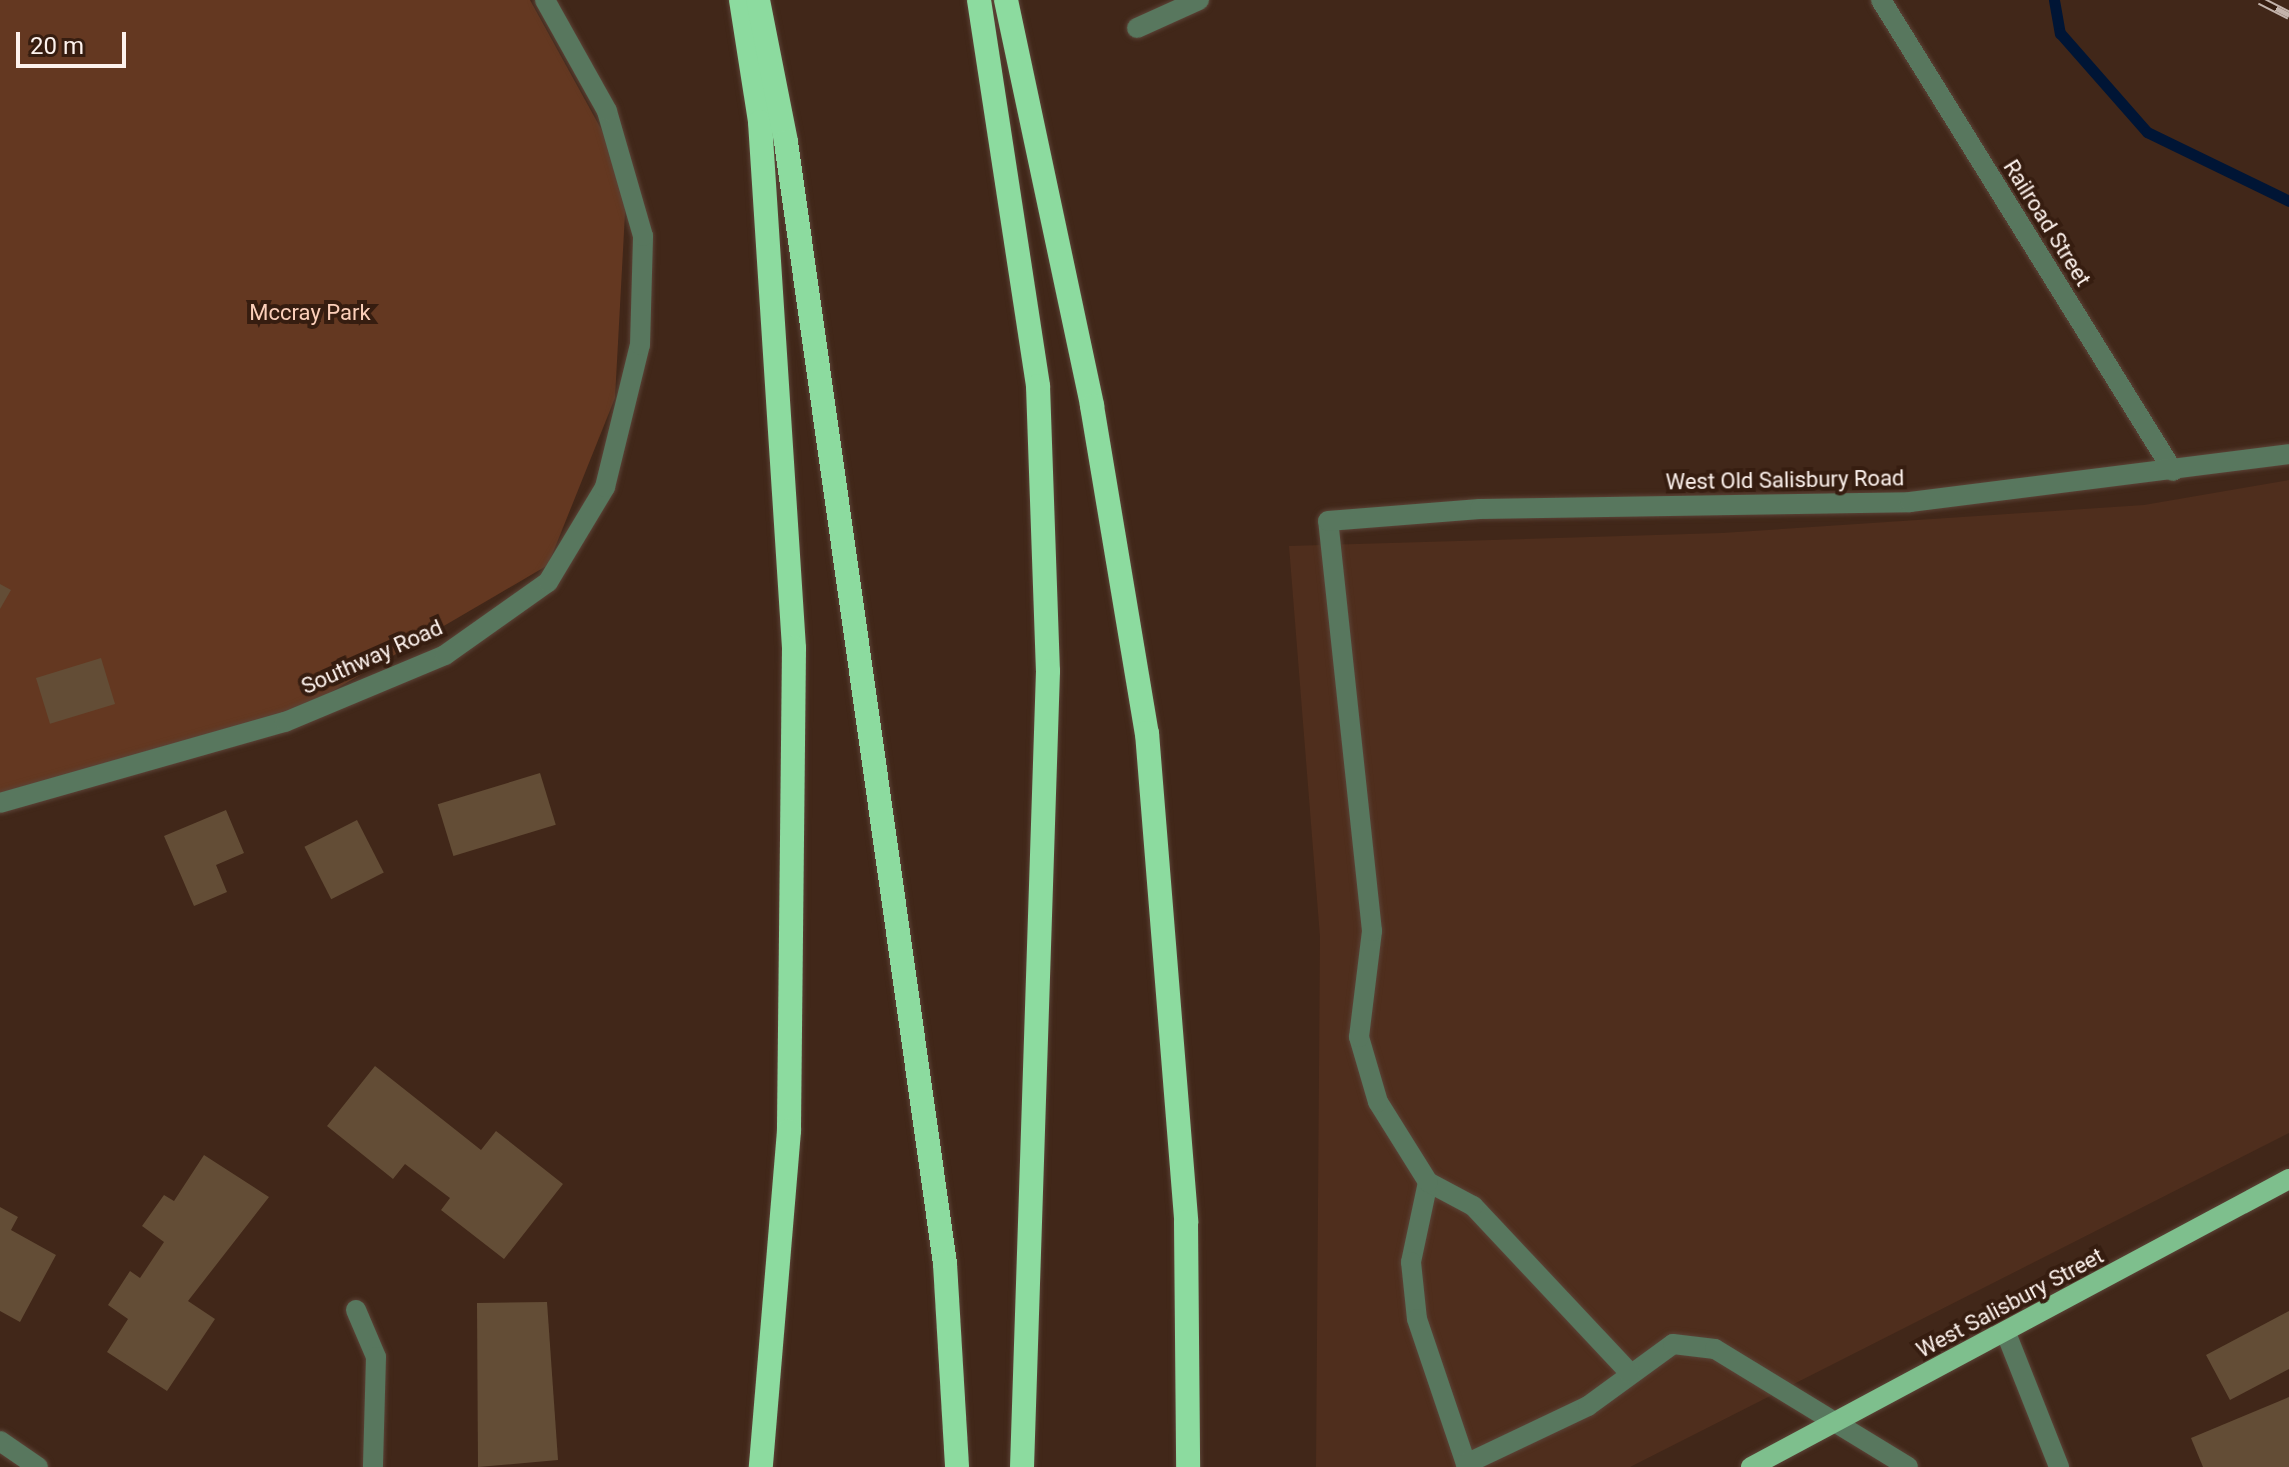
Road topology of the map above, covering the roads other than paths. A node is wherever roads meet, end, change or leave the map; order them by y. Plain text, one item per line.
1 (545, 0) edge
2 (741, 0) edge
3 (758, 0) edge
4 (979, 0) edge
5 (1006, 0) edge
6 (1199, 0) edge
7 (1881, 0) edge
8 (1137, 28) dead end
9 (2289, 454) edge
10 (2173, 471) junction
11 (0, 803) edge
12 (2289, 1179) edge
13 (1428, 1182) junction
14 (356, 1310) dead end
15 (2006, 1333) junction
16 (1630, 1373) junction
17 (1830, 1426) junction
18 (0, 1441) edge
19 (38, 1467) edge
20 (373, 1467) edge
21 (761, 1467) edge
22 (957, 1467) edge
23 (1022, 1467) edge
24 (1188, 1467) edge
25 (1751, 1467) edge
26 (1908, 1467) edge
27 (2059, 1467) edge

1 - 11 street, Southway Road
2 - 21 highway
3 - 22 highway
4 - 23 highway
5 - 24 highway
6 - 8 street
7 - 10 street, Railroad Street
9 - 10 street, West Old Salisbury Road
10 - 13 street, West Old Salisbury Road
12 - 15 main road, West Salisbury Street
13 - 16 street
13 - 16 street
14 - 20 street
15 - 17 main road, West Salisbury Street
15 - 27 street
16 - 17 street
17 - 25 main road, West Salisbury Street
17 - 26 street
18 - 19 street

